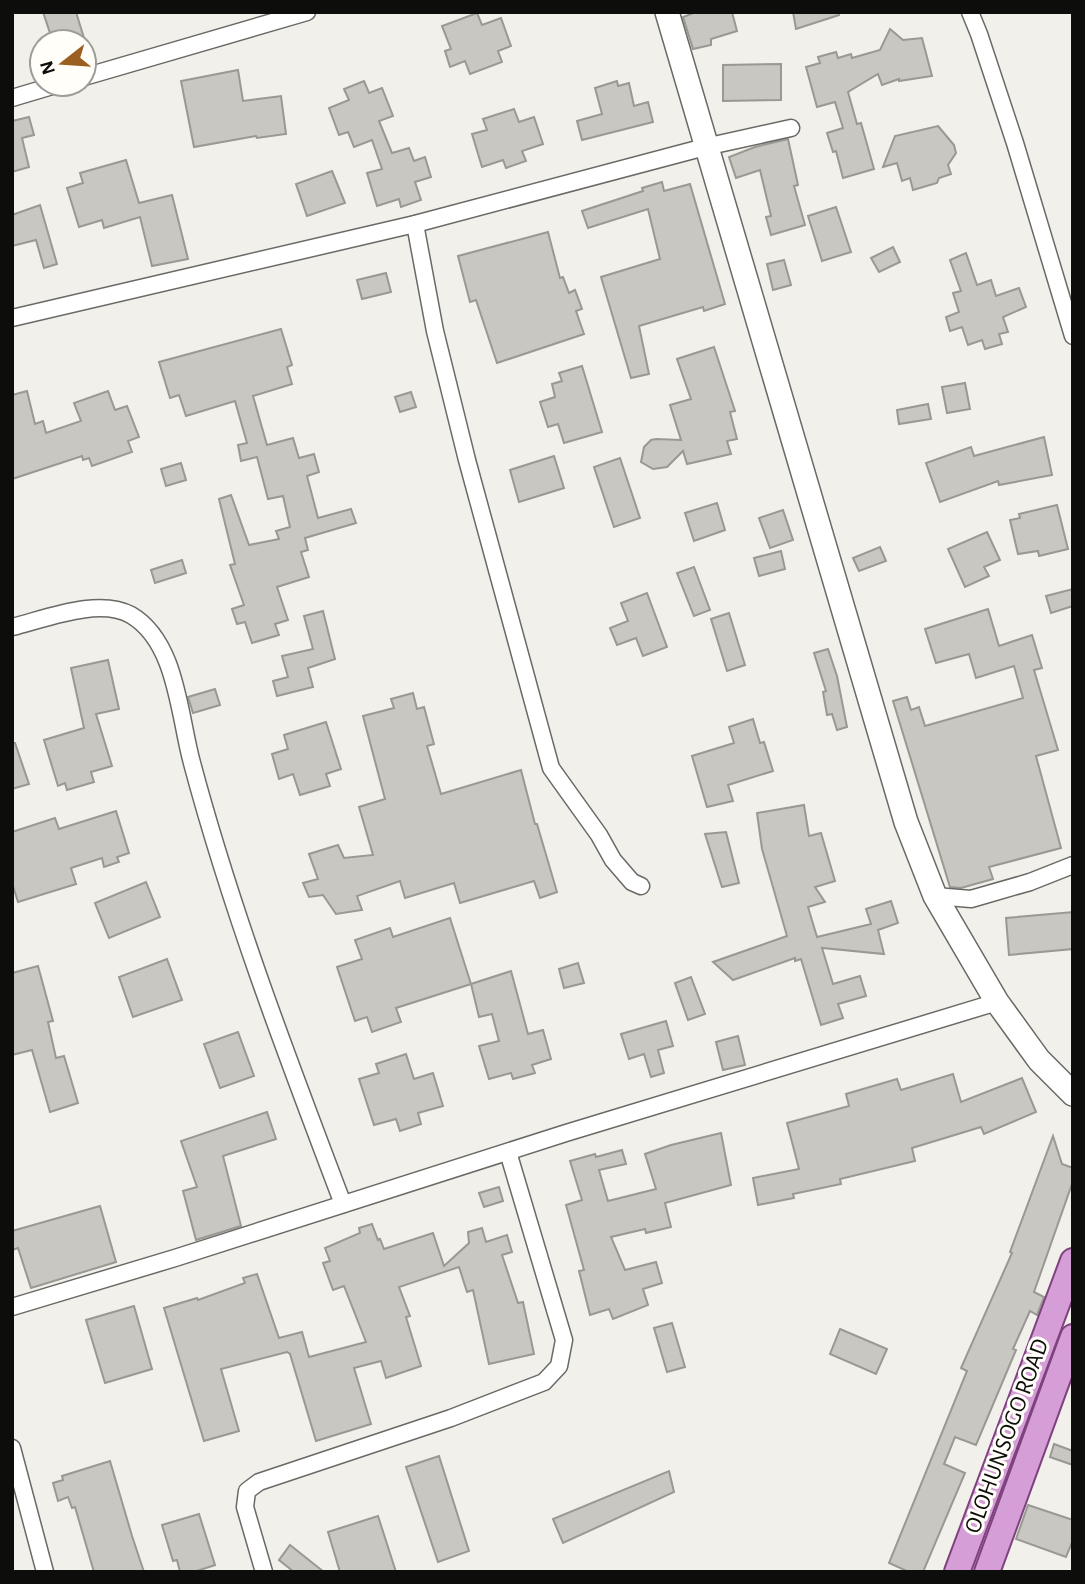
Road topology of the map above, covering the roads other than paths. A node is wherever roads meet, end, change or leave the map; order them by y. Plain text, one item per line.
1 (307, 12) edge
2 (667, 12) edge
3 (970, 12) edge
4 (98, 73) edge
5 (791, 128) dead end
6 (705, 147) junction
7 (415, 224) junction
8 (12, 318) edge
9 (1073, 336) edge
10 (12, 627) edge
11 (1073, 865) edge
12 (641, 886) dead end
13 (935, 896) junction
14 (997, 1003) junction
15 (1073, 1094) edge
16 (508, 1152) junction
17 (343, 1204) junction
18 (1073, 1261) edge
19 (12, 1307) edge
20 (1073, 1337) edge
21 (12, 1448) edge
22 (45, 1572) edge
23 (264, 1572) edge
24 (957, 1572) edge
25 (987, 1572) edge

1 - 4 street
2 - 6 street
3 - 9 street
5 - 6 street
6 - 7 street
6 - 13 street
7 - 8 street
7 - 12 street
10 - 17 street
11 - 13 street
13 - 14 street
14 - 15 street
14 - 16 street
16 - 17 street
16 - 23 street
17 - 19 street
18 - 24 main road, OLOHUNSOGO ROAD
20 - 25 main road, OLOHUNSOGO ROAD
21 - 22 street

